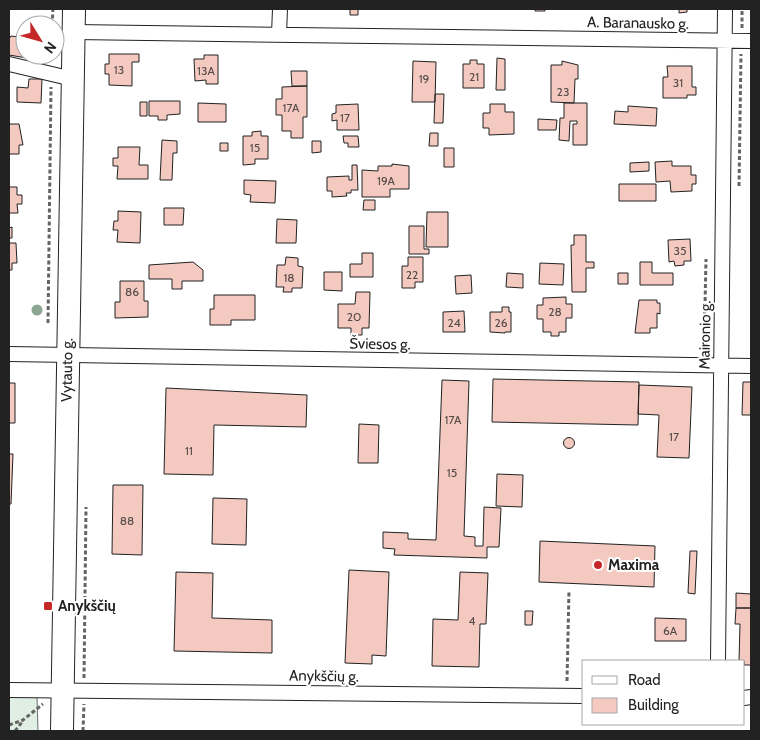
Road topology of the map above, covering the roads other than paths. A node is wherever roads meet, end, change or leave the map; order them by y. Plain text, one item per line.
1 (74, 9) edge
2 (280, 9) edge
3 (725, 9) edge
4 (74, 32) junction
5 (279, 34) junction
6 (725, 40) junction
7 (751, 41) edge
8 (9, 64) edge
9 (74, 79) junction
10 (9, 354) edge
11 (68, 355) junction
12 (721, 366) junction
13 (751, 366) edge
14 (718, 660) edge
15 (63, 689) junction
16 (9, 690) edge
17 (582, 696) edge
18 (62, 731) edge

1 - 4 main road, Vytauto g.
2 - 5 street
3 - 6 street, Maironio g.
4 - 5 street, A. Baranausko g.
4 - 9 main road, Vytauto g.
5 - 6 street, A. Baranausko g.
6 - 7 street, A. Baranausko g.
6 - 12 street, Maironio g.
8 - 9 street
9 - 11 main road, Vytauto g.
10 - 11 street, Šviesos g.
11 - 12 street, Šviesos g.
11 - 15 main road, Vytauto g.
12 - 13 street, Šviesos g.
12 - 14 street, Maironio g.
15 - 16 street, Anykščių g.
15 - 17 street, Anykščių g.
15 - 18 main road, Vytauto g.

